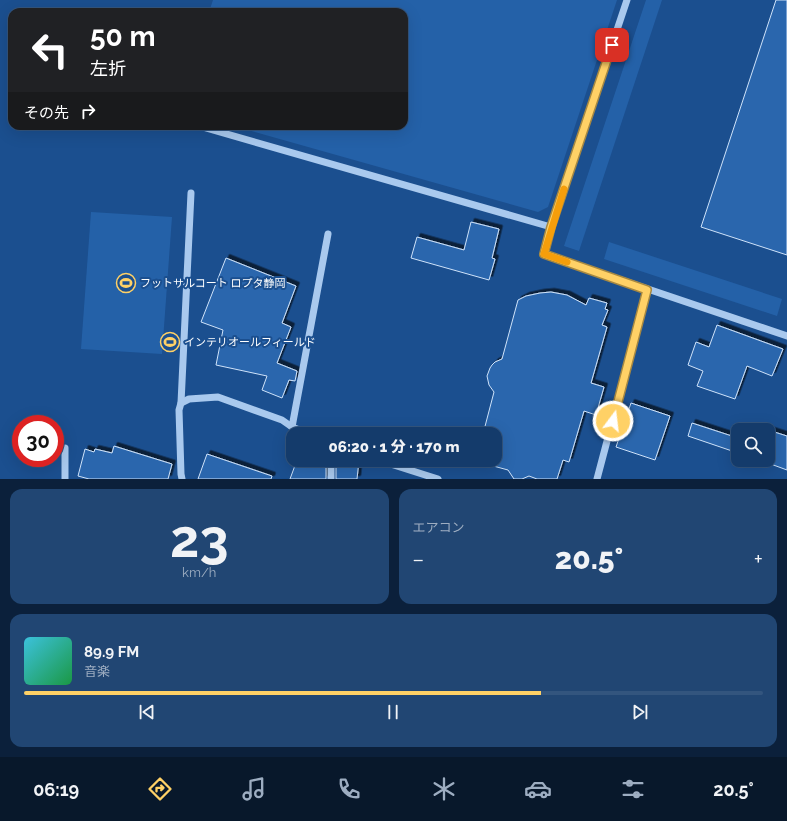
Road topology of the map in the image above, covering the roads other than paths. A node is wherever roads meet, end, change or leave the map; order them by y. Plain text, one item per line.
1 (627, 0) edge
2 (213, 130) edge
3 (191, 193) dead end
4 (551, 227) junction
5 (328, 234) dead end
6 (647, 290) junction
7 (787, 336) edge
8 (181, 404) junction
9 (292, 427) joint
10 (65, 448) dead end
11 (331, 467) edge
12 (400, 467) edge
13 (65, 479) edge
14 (182, 479) edge
15 (331, 479) edge
16 (438, 479) edge
17 (597, 479) edge

1 - 4 street
2 - 4 street
3 - 8 street
4 - 6 street
5 - 9 street
6 - 7 street
6 - 17 street
8 - 9 street
8 - 14 street
10 - 13 street
11 - 15 street
12 - 16 street

